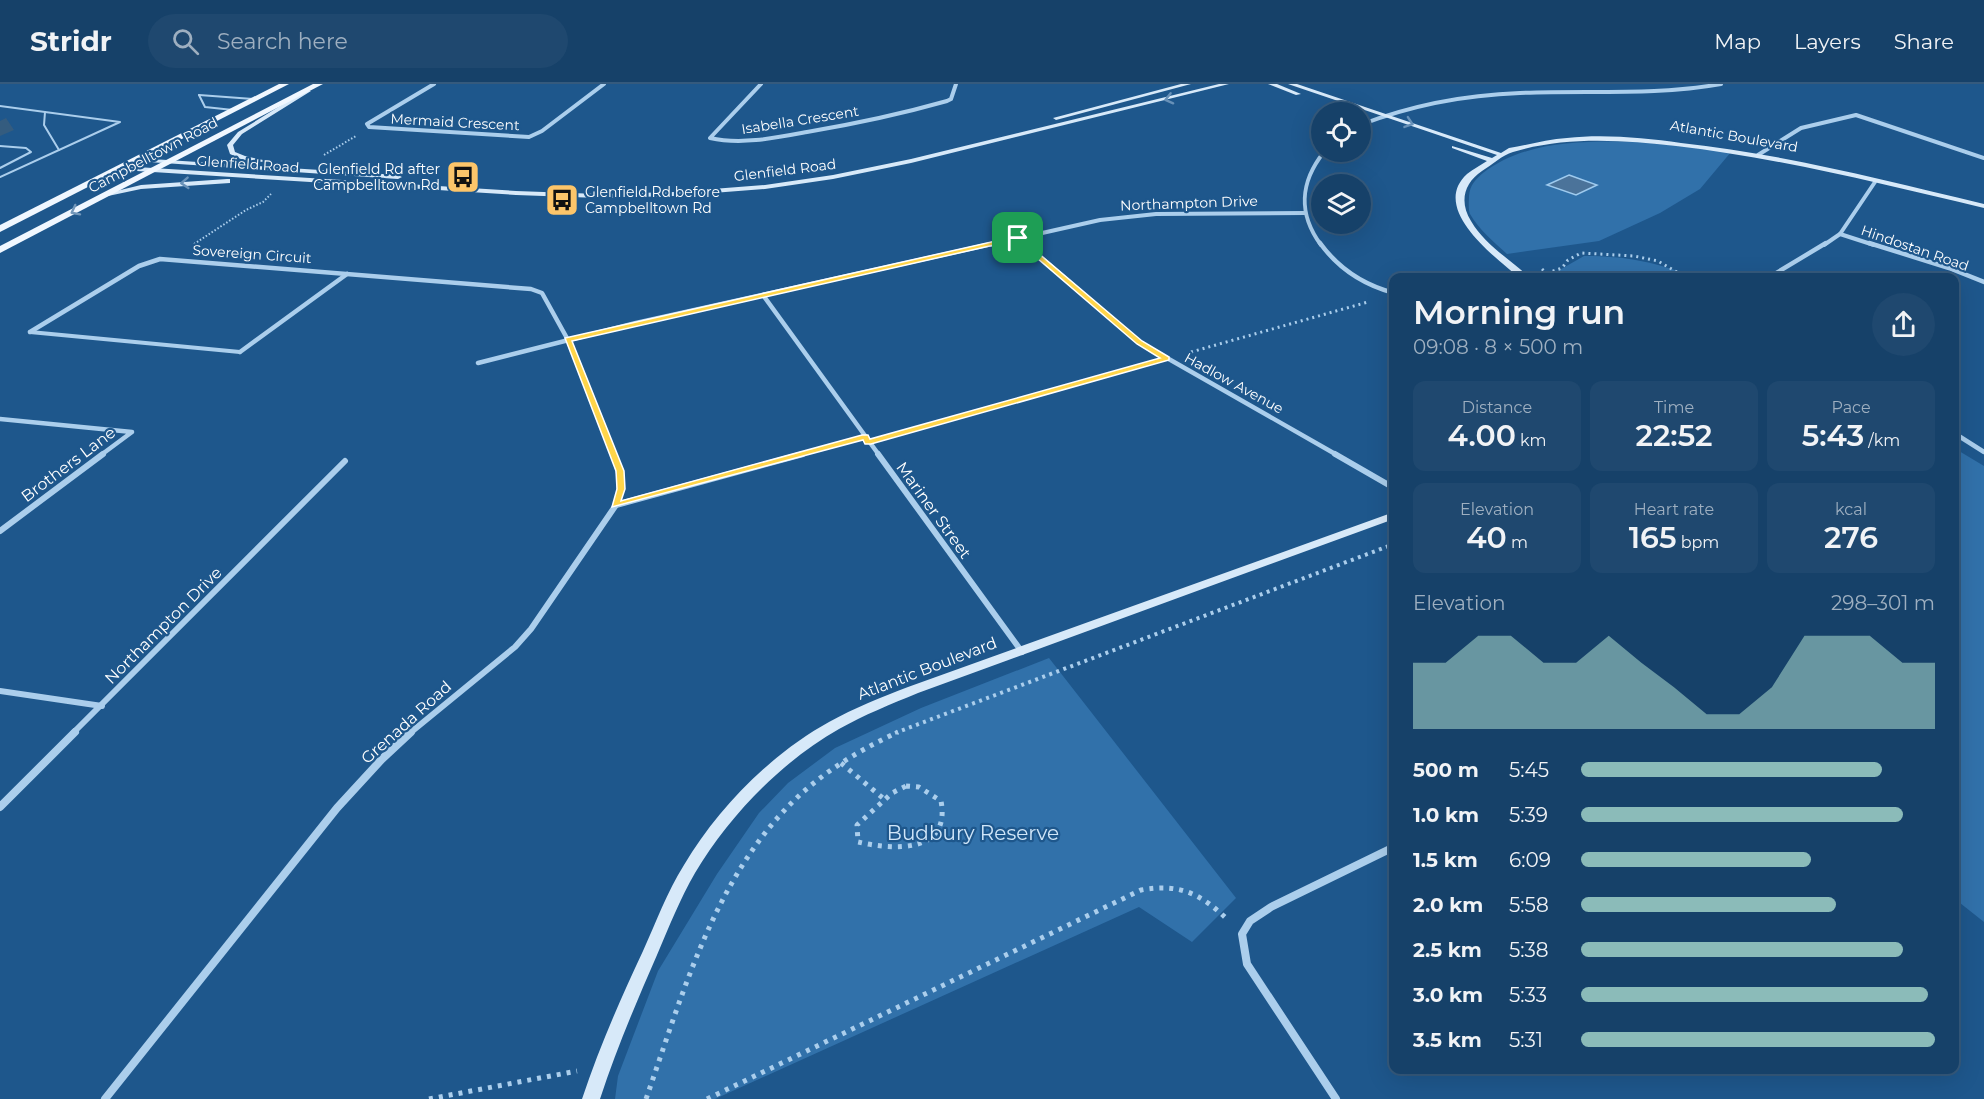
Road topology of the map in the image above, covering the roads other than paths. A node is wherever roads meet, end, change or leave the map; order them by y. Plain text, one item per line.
1 (285, 84) edge
2 (434, 84) edge
3 (604, 84) edge
4 (760, 84) edge
5 (956, 84) edge
6 (1188, 84) edge
7 (1226, 84) edge
8 (1271, 84) edge
9 (1291, 84) edge
10 (1721, 84) edge
11 (316, 86) edge
12 (255, 99) junction
13 (1324, 102) edge
14 (0, 106) edge
15 (233, 110) junction
16 (45, 112) junction
17 (1385, 115) junction
18 (1373, 119) joint
19 (0, 146) edge
20 (59, 150) junction
21 (1502, 155) junction
22 (1758, 155) junction
23 (1984, 158) edge
24 (136, 160) junction
25 (1490, 160) junction
26 (169, 162) junction
27 (1318, 162) edge
28 (0, 168) edge
29 (121, 168) junction
30 (155, 170) junction
31 (358, 174) junction
32 (0, 177) edge
33 (1875, 182) junction
34 (453, 189) junction
35 (108, 194) junction
36 (1984, 206) edge
37 (1305, 213) junction
38 (0, 229) edge
39 (1840, 234) junction
40 (1018, 238) junction
41 (0, 250) edge
42 (348, 273) junction
43 (1520, 273) edge
44 (1777, 273) edge
45 (1984, 282) edge
46 (1389, 292) edge
47 (763, 295) junction
48 (30, 332) joint
49 (568, 340) junction
50 (240, 352) joint
51 (478, 363) dead end
52 (0, 419) edge
53 (1959, 437) edge
54 (866, 440) junction
55 (1984, 452) edge
56 (345, 461) dead end
57 (1389, 485) edge
58 (616, 506) junction
59 (1389, 517) edge
60 (0, 531) edge
61 (1022, 652) junction
62 (0, 692) edge
63 (102, 706) junction
64 (0, 807) edge
65 (1389, 849) edge
66 (105, 1099) edge
67 (591, 1099) edge
68 (1336, 1099) edge

1 - 12 main road, Campbelltown Road
2 - 3 street, Mermaid Crescent
4 - 5 street, Isabella Crescent
6 - 31 main road, Glenfield Road
7 -> 34 main road, Glenfield Road
8 - 13 main road
9 - 17 main road
10 - 17 street
11 - 26 main road, Campbelltown Road
11 - 31 main road
12 - 15 main road, Campbelltown Road
12 - 15 lane
14 - 16 lane
15 - 24 main road, Campbelltown Road
16 - 20 lane
16 - 20 lane
17 - 18 street
17 -> 21 main road
18 - 25 main road
19 - 28 lane
20 - 32 lane
21 - 22 main road, Atlantic Boulevard
21 - 25 main road, Atlantic Boulevard
22 - 23 street
22 - 33 main road, Atlantic Boulevard
24 - 26 main road, Glenfield Road
24 - 29 main road, Campbelltown Road
25 - 43 main road, Atlantic Boulevard
26 - 30 main road, Campbelltown Road
26 - 31 main road, Glenfield Road
27 - 37 street
29 - 30 main road, Glenfield Road
29 - 38 main road, Campbelltown Road
30 - 34 main road, Glenfield Road
30 - 35 main road, Campbelltown Road
33 - 36 main road, Atlantic Boulevard
33 - 39 street
34 -> 35 main road
35 -> 41 main road, Campbelltown Road
37 - 40 street, Northampton Drive
37 - 46 street
39 - 44 street
39 - 45 street, Hindostan Road
40 - 47 street, Northampton Drive
40 - 57 street, Hadlow Avenue
42 - 48 street, Sovereign Circuit
42 - 49 street, Sovereign Circuit
42 - 50 street
47 - 49 street, Northampton Drive
47 - 54 street, Mariner Street
48 - 50 lane, Sovereign Circuit
49 - 51 street, Northampton Drive
49 - 58 street, Grenada Road
52 - 60 street, Brothers Lane
53 - 55 street
54 - 58 street
54 - 61 street, Mariner Street
56 - 63 street, Northampton Drive
58 - 66 street, Grenada Road
59 - 61 main road, Atlantic Boulevard
61 - 67 main road, Atlantic Boulevard
62 - 63 street
63 - 64 street, Northampton Drive
65 - 68 street

